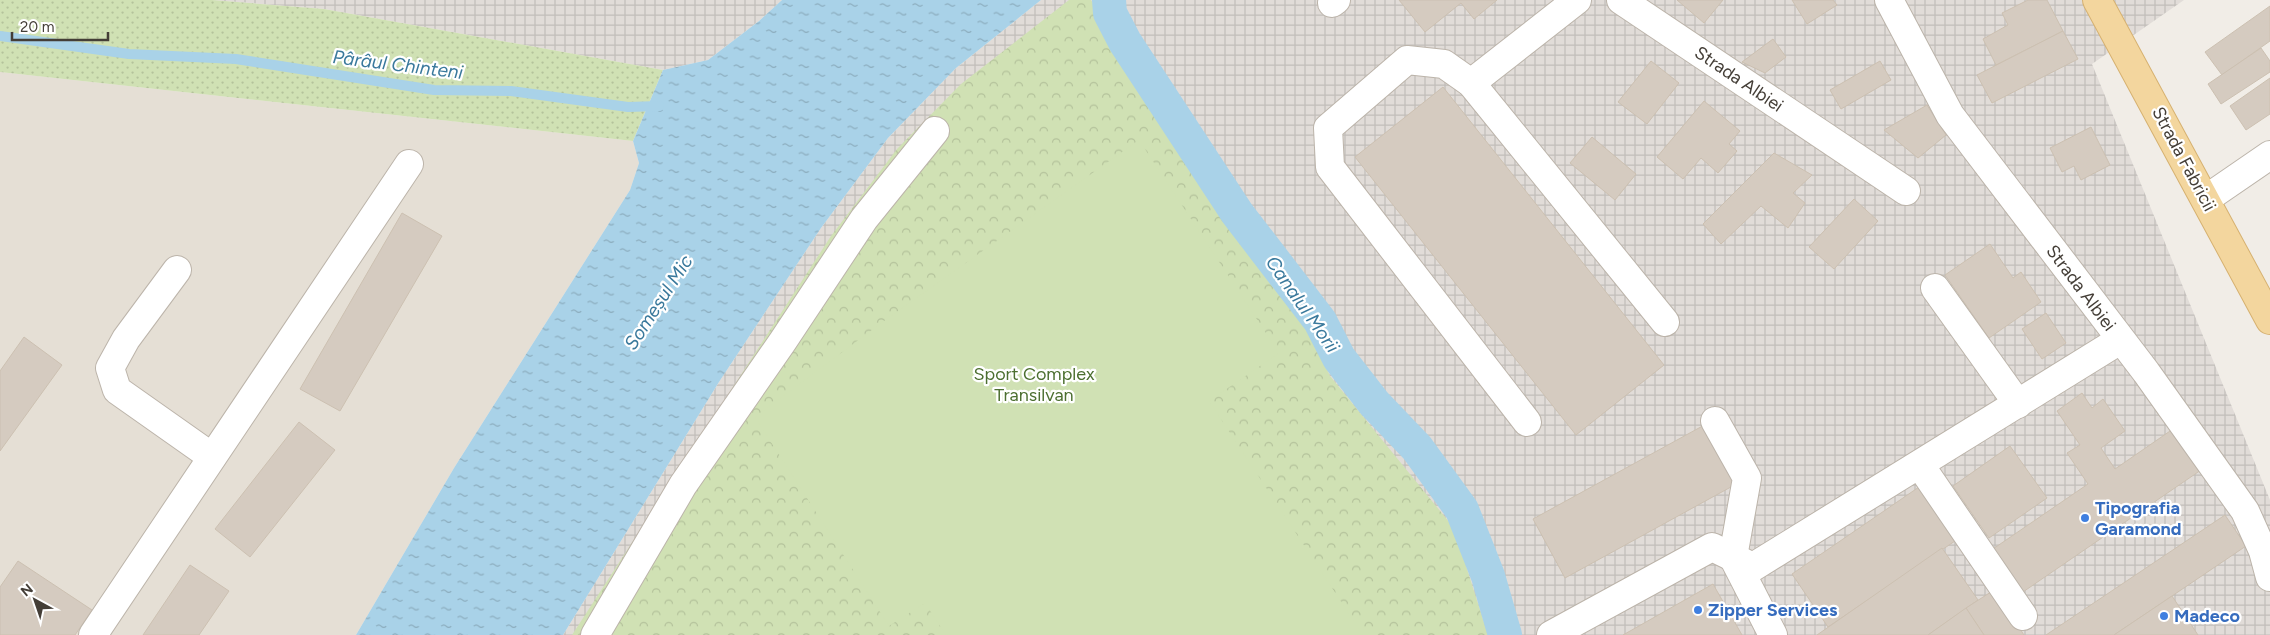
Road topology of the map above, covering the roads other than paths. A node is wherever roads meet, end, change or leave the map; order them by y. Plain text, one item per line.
1 (1577, 0) edge
2 (1621, 0) edge
3 (1890, 0) edge
4 (2097, 0) edge
5 (1471, 83) junction
6 (934, 131) dead end
7 (2270, 155) edge
8 (409, 164) dead end
9 (1906, 191) dead end
10 (2206, 199) junction
11 (177, 270) dead end
12 (1935, 288) dead end
13 (2270, 320) edge
14 (1665, 322) dead end
15 (2120, 340) junction
16 (2018, 404) junction
17 (1715, 421) dead end
18 (1527, 422) dead end
19 (212, 457) junction
20 (1920, 465) junction
21 (1733, 557) junction
22 (2270, 577) edge
23 (2023, 616) dead end
24 (93, 635) edge
25 (595, 635) edge
26 (1551, 635) edge
27 (1773, 635) edge

1 - 5 street
2 - 9 street, Strada Albiei
3 - 15 street, Strada Albiei
4 - 10 main road, Strada Fabricii
5 - 14 street
5 - 18 street
6 - 25 street
7 - 10 street
8 - 19 street
10 - 13 main road, Strada Fabricii
11 - 19 street
12 - 16 street
15 - 16 street
15 - 22 street, Strada Albiei
16 - 20 street
17 - 21 street
19 - 24 street
20 - 21 street
20 - 23 street
21 - 26 street
21 - 27 street

